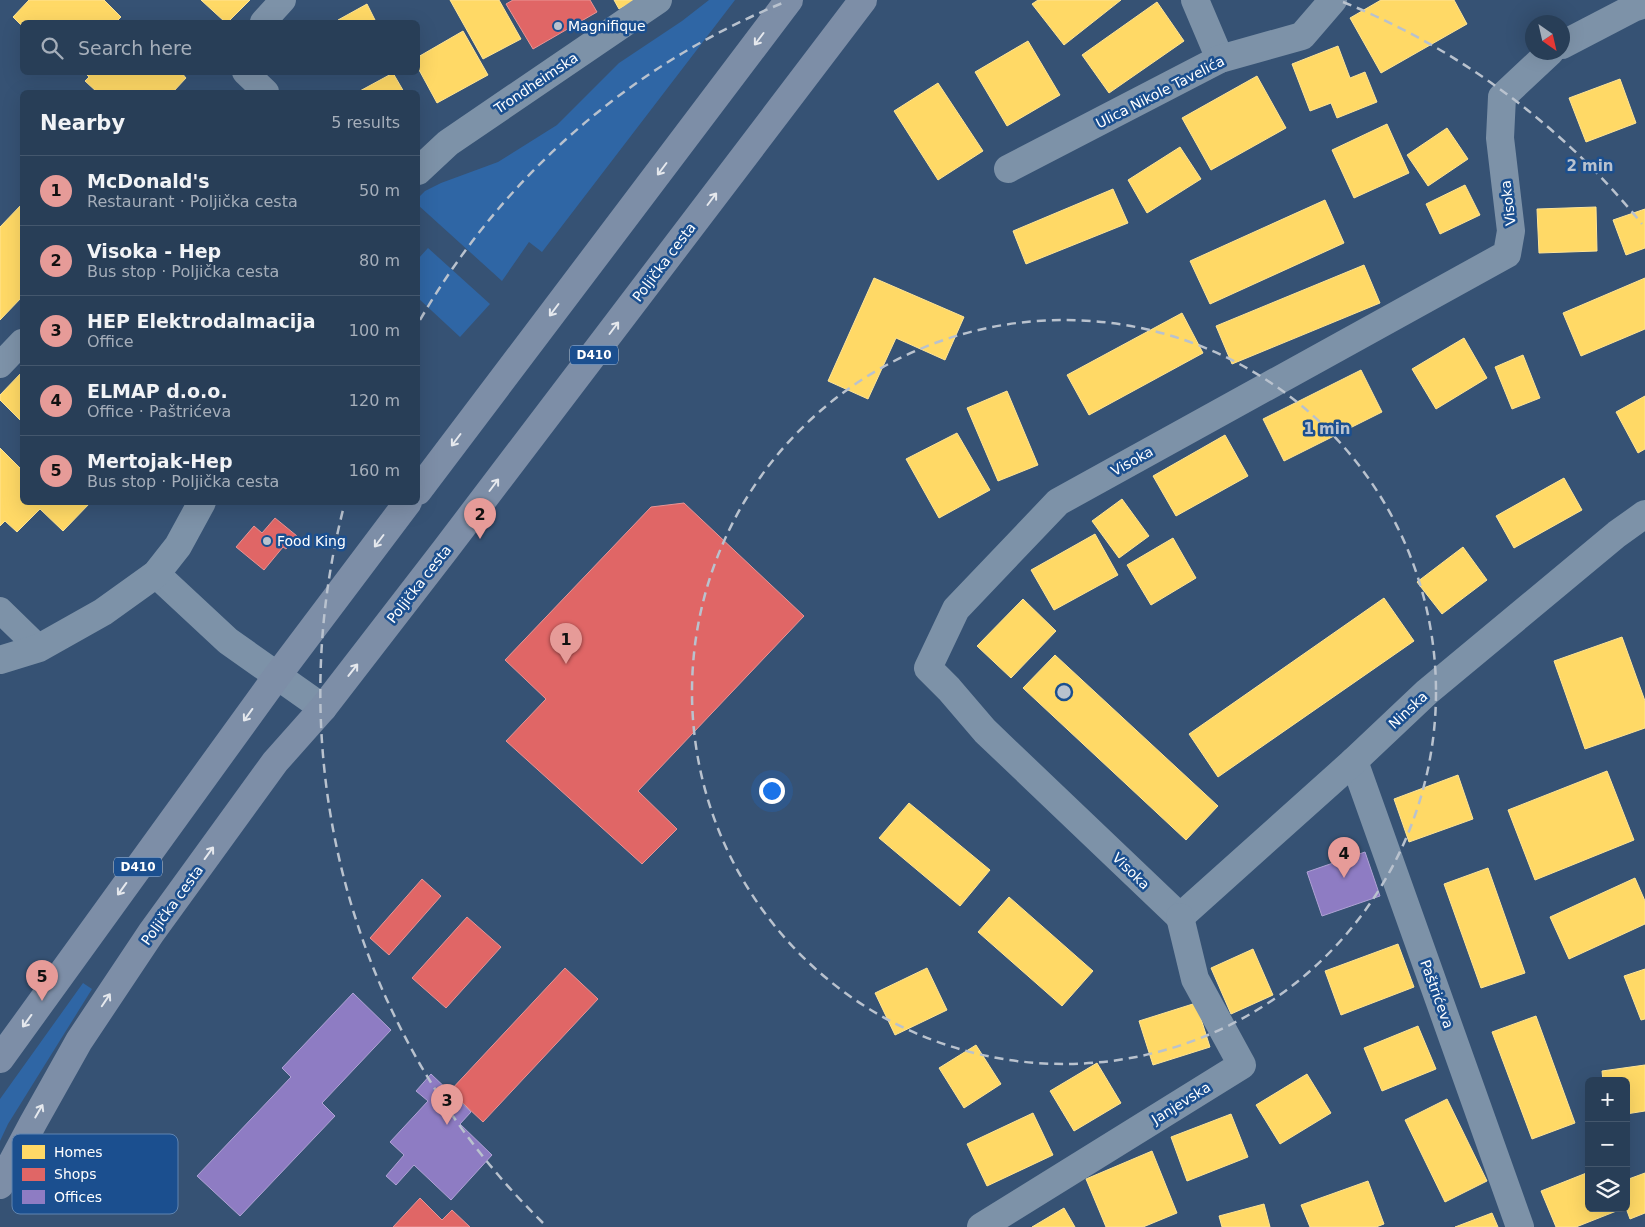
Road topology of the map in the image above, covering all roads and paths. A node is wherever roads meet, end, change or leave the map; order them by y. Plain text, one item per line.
1 (284, 0) edge
2 (658, 0) edge
3 (789, 0) edge
4 (863, 0) edge
5 (1195, 0) edge
6 (1333, 0) edge
7 (1645, 4) edge
8 (265, 20) edge
9 (1570, 41) edge
10 (1220, 59) junction
11 (1541, 60) edge
12 (248, 75) edge
13 (262, 90) edge
14 (420, 169) edge
15 (1008, 169) dead end
16 (20, 344) edge
17 (0, 365) edge
18 (420, 488) edge
19 (200, 505) edge
20 (406, 505) edge
21 (1645, 514) edge
22 (156, 574) junction
23 (0, 610) edge
24 (39, 648) junction
25 (0, 660) edge
26 (277, 676) junction
27 (323, 708) junction
28 (1354, 760) junction
29 (1180, 917) junction
30 (0, 1059) edge
31 (27, 1134) edge
32 (12, 1162) edge
33 (0, 1185) edge
34 (982, 1227) edge
35 (1520, 1227) edge

1 - 8 street
2 - 14 street, Trondheimska
3 -> 18 main road
27 -> 4 main road, Poljička cesta / D410
5 - 10 street
6 - 10 street, Ulica Nikole Tavelića
7 - 9 street
10 - 15 street, Ulica Nikole Tavelića
11 - 29 street, Visoka
12 - 13 street
16 - 17 street
19 - 22 street
20 -> 26 main road, D410
21 - 28 street, Ninska
22 - 24 street
22 - 26 street
23 - 24 street
24 - 25 street
26 - 27 street
26 -> 30 main road, D410
31 -> 27 main road, Poljička cesta / D410
28 - 29 street, Ninska
28 - 35 street, Paštrićeva
29 - 34 street, Janjevska
33 -> 32 main road, Poljička cesta / D410

